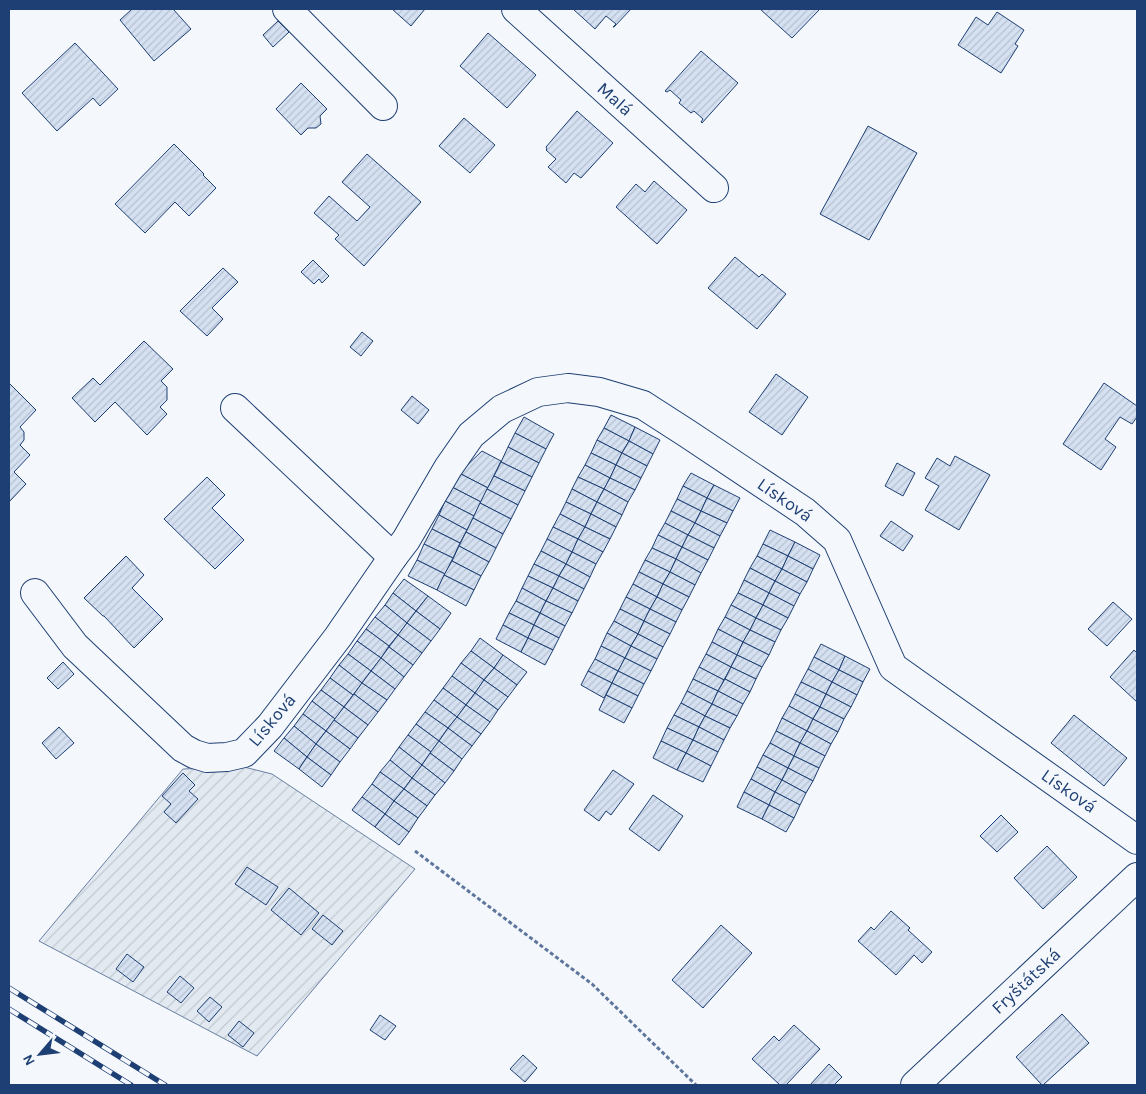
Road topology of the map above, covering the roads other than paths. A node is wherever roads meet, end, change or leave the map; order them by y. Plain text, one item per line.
1 (287, 9) edge
2 (516, 9) edge
3 (383, 106) dead end
4 (714, 188) dead end
5 (235, 408) dead end
6 (393, 557) junction
7 (35, 593) dead end
8 (1137, 840) edge
9 (1137, 877) edge
10 (915, 1085) edge

1 - 3 street
2 - 4 street, Malá
5 - 6 street
6 - 7 street, Lísková
6 - 8 street, Lísková
9 - 10 street, Fryštátská

